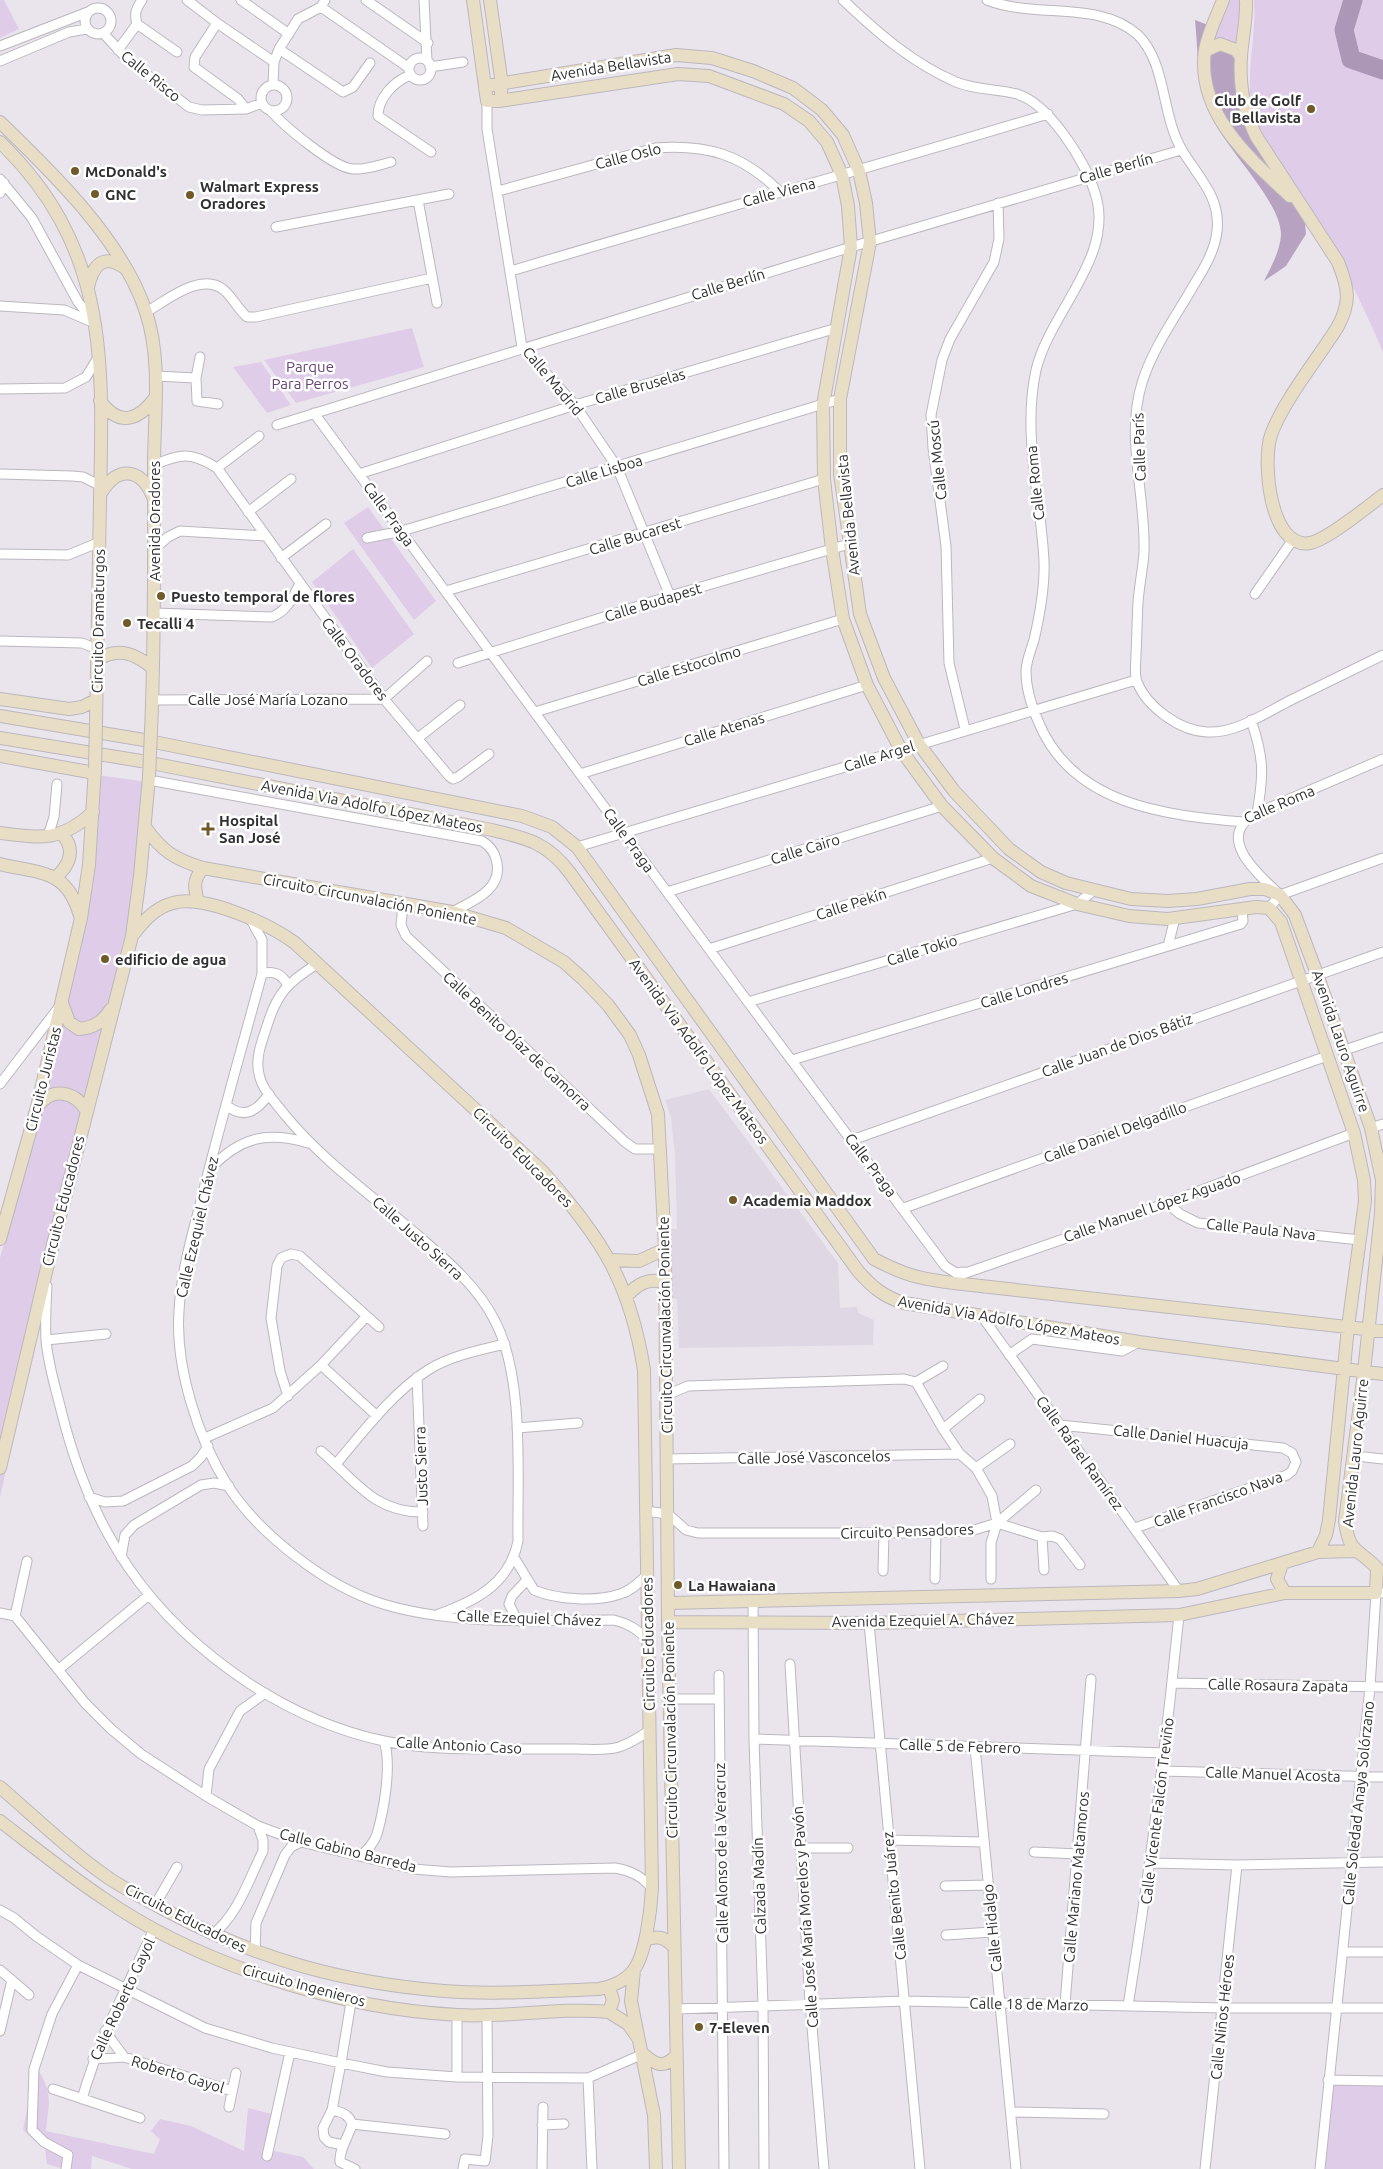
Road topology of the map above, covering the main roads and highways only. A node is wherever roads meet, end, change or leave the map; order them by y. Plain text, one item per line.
1 (473, 0) edge
2 (490, 0) edge
3 (1223, 0) edge
4 (1246, 0) edge
5 (1205, 51) junction
6 (1241, 57) junction
7 (502, 85) junction
8 (486, 86) junction
9 (493, 101) junction
10 (0, 122) edge
11 (0, 142) edge
12 (1306, 211) junction
13 (127, 270) junction
14 (88, 287) junction
15 (155, 398) junction
16 (100, 401) junction
17 (101, 490) junction
18 (1383, 495) edge
19 (154, 500) junction
20 (97, 654) junction
21 (154, 668) junction
22 (0, 700) edge
23 (96, 700) junction
24 (0, 716) edge
25 (0, 738) edge
26 (0, 756) edge
27 (95, 770) junction
28 (149, 778) joint
29 (93, 812) junction
30 (144, 826) junction
31 (0, 832) edge
32 (62, 834) junction
33 (0, 864) edge
34 (203, 868) junction
35 (56, 877) junction
36 (1280, 894) joint
37 (198, 902) junction
38 (1269, 908) joint
39 (81, 918) junction
40 (132, 936) junction
41 (62, 1003) junction
42 (114, 1004) junction
43 (37, 1107) junction
44 (86, 1110) junction
45 (1377, 1126) edge
46 (1382, 1212) edge
47 (0, 1239) edge
48 (1380, 1242) edge
49 (665, 1249) junction
50 (610, 1260) junction
51 (666, 1282) junction
52 (627, 1296) junction
53 (1348, 1327) junction
54 (1368, 1329) junction
55 (1383, 1331) edge
56 (1344, 1370) junction
57 (1364, 1372) junction
58 (1383, 1374) edge
59 (0, 1468) edge
60 (1355, 1551) junction
61 (1318, 1552) junction
62 (1282, 1564) junction
63 (1380, 1568) edge
64 (1285, 1593) junction
65 (1380, 1593) edge
66 (668, 1603) junction
67 (668, 1622) junction
68 (0, 1787) edge
69 (0, 1821) edge
70 (645, 1940) junction
71 (674, 1947) junction
72 (634, 1970) junction
73 (609, 1987) junction
74 (609, 2012) junction
75 (638, 2038) junction
76 (642, 2054) junction
77 (676, 2056) junction
78 (656, 2169) edge
79 (679, 2169) edge

1 - 8 main road
2 - 7 main road
3 - 5 main road
4 - 6 main road
5 - 6 main road
5 - 12 main road
6 - 12 main road
7 - 8 main road, Avenida Bellavista
7 - 9 main road
7 - 36 main road, Avenida Bellavista
8 - 9 main road
9 - 38 main road, Avenida Bellavista
10 - 13 main road, Avenida Oradores
11 - 14 main road, Circuito Dramaturgos
12 - 18 main road
13 - 14 main road
13 - 15 main road, Avenida Oradores
14 - 16 main road, Circuito Dramaturgos
15 - 16 main road
15 - 19 main road, Avenida Oradores
16 - 17 main road, Circuito Dramaturgos
17 - 19 main road
17 - 20 main road, Circuito Dramaturgos
19 - 21 main road, Avenida Oradores
20 - 21 main road
20 - 23 main road, Circuito Dramaturgos
21 - 28 main road, Avenida Oradores, bridge
22 - 23 main road
23 - 27 main road, Circuito Dramaturgos, bridge
24 - 53 main road, Avenida Via Adolfo López Mateos
25 - 56 main road, Avenida Via Adolfo López Mateos
26 - 27 main road
27 - 29 main road, Circuito Dramaturgos
28 - 30 main road, Circuito Educadores
29 - 32 main road
29 - 39 main road, Circuito Dramaturgos
30 - 34 main road, Circuito Circunvalación Poniente
30 - 40 main road, Circuito Educadores
31 - 32 main road
32 - 35 main road
33 - 35 main road
34 - 37 main road
34 - 49 main road, Circuito Circunvalación Poniente
35 - 39 main road
36 - 45 main road, Avenida Lauro Aguirre
37 - 40 main road, Circuito Educadores
37 - 50 main road, Circuito Educadores
38 - 53 main road, Avenida Lauro Aguirre
39 - 41 main road, Circuito Juristas
40 - 42 main road, Circuito Educadores
41 - 42 main road
41 - 43 main road, Circuito Juristas
42 - 44 main road, Circuito Educadores
43 - 44 main road
43 - 47 main road, Circuito Juristas
44 - 59 main road, Circuito Educadores
45 - 46 main road, Avenida Lauro Aguirre
46 - 48 main road, Avenida Lauro Aguirre
48 - 54 main road, Avenida Lauro Aguirre
49 - 50 main road
49 - 51 main road, Circuito Circunvalación Poniente
50 - 52 main road, Circuito Educadores
51 - 52 main road
51 - 66 main road, Circuito Circunvalación Poniente
52 - 70 main road, Circuito Educadores
53 - 54 main road, Avenida Via Adolfo López Mateos
53 - 56 main road, Avenida Lauro Aguirre
54 - 55 main road, Avenida Via Adolfo López Mateos
54 - 57 main road, Avenida Lauro Aguirre
56 - 57 main road, Avenida Via Adolfo López Mateos
56 - 61 main road, Avenida Lauro Aguirre
57 - 58 main road, Avenida Via Adolfo López Mateos
57 - 60 main road, Avenida Lauro Aguirre
60 - 61 main road, Avenida Ezequiel A. Chávez
60 - 63 main road
61 - 62 main road, Avenida Ezequiel A. Chávez
62 - 64 main road
62 - 66 main road, Avenida Ezequiel A. Chávez
63 - 65 main road, Calle Soledad Anaya Solórzano
64 - 65 main road, Avenida Ezequiel A. Chávez
64 - 67 main road, Avenida Ezequiel A. Chávez
66 - 67 main road, Circuito Circunvalación Poniente
67 - 71 main road, Circuito Circunvalación Poniente
68 - 73 main road, Circuito Educadores
69 - 74 main road, Circuito Ingenieros
70 - 71 main road
70 - 72 main road, Circuito Educadores
71 - 77 main road, Circuito Circunvalación Poniente
72 - 73 main road
72 - 75 main road
73 - 74 main road
74 - 75 main road
75 - 76 main road
76 - 77 main road
76 - 78 main road
77 - 79 main road, Circuito Circunvalación Poniente

